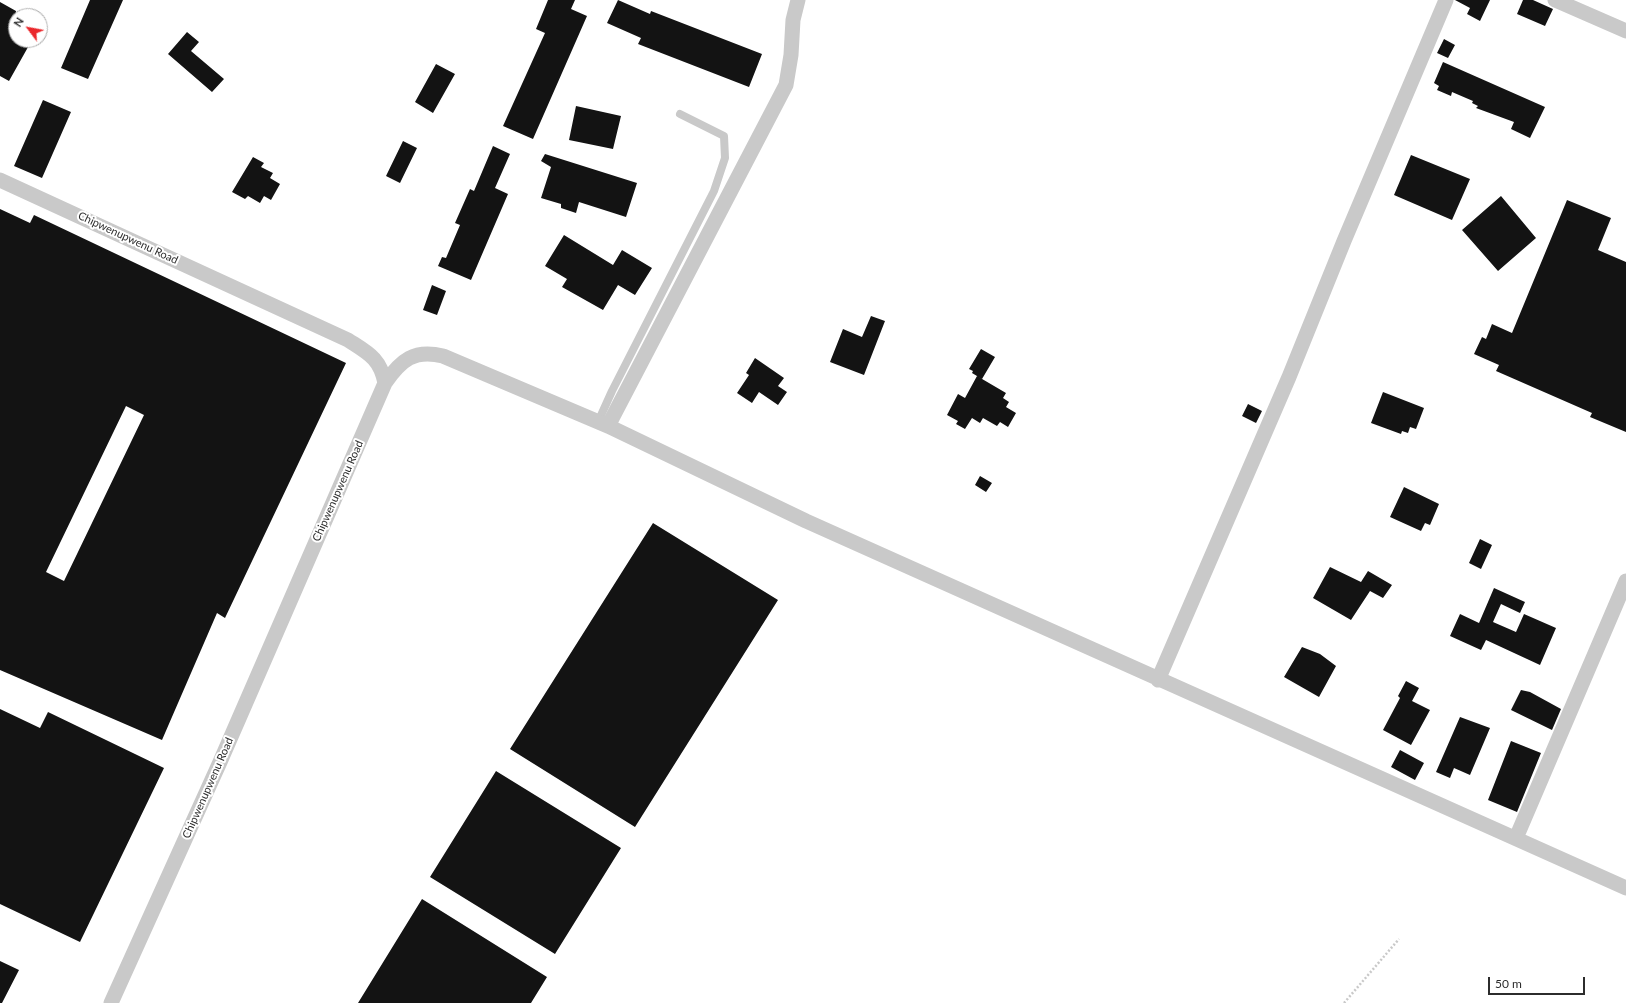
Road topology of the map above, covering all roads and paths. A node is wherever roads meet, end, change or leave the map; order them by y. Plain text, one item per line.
1 (798, 0) edge
2 (1446, 0) edge
3 (1555, 0) edge
4 (1626, 31) edge
5 (680, 114) dead end
6 (0, 180) edge
7 (385, 384) junction
8 (603, 424) junction
9 (1626, 581) edge
10 (1158, 680) junction
11 (1516, 838) junction
12 (1626, 888) edge
13 (1399, 939) dead end
14 (111, 1003) edge
15 (1344, 1003) edge

1 - 8 street
2 - 10 street
3 - 4 street
5 - 8 lane
6 - 7 street, Chipwenupwenu Road
7 - 8 street
7 - 14 street, Chipwenupwenu Road
8 - 10 street
9 - 11 street
10 - 11 street
11 - 12 street
13 - 15 path

